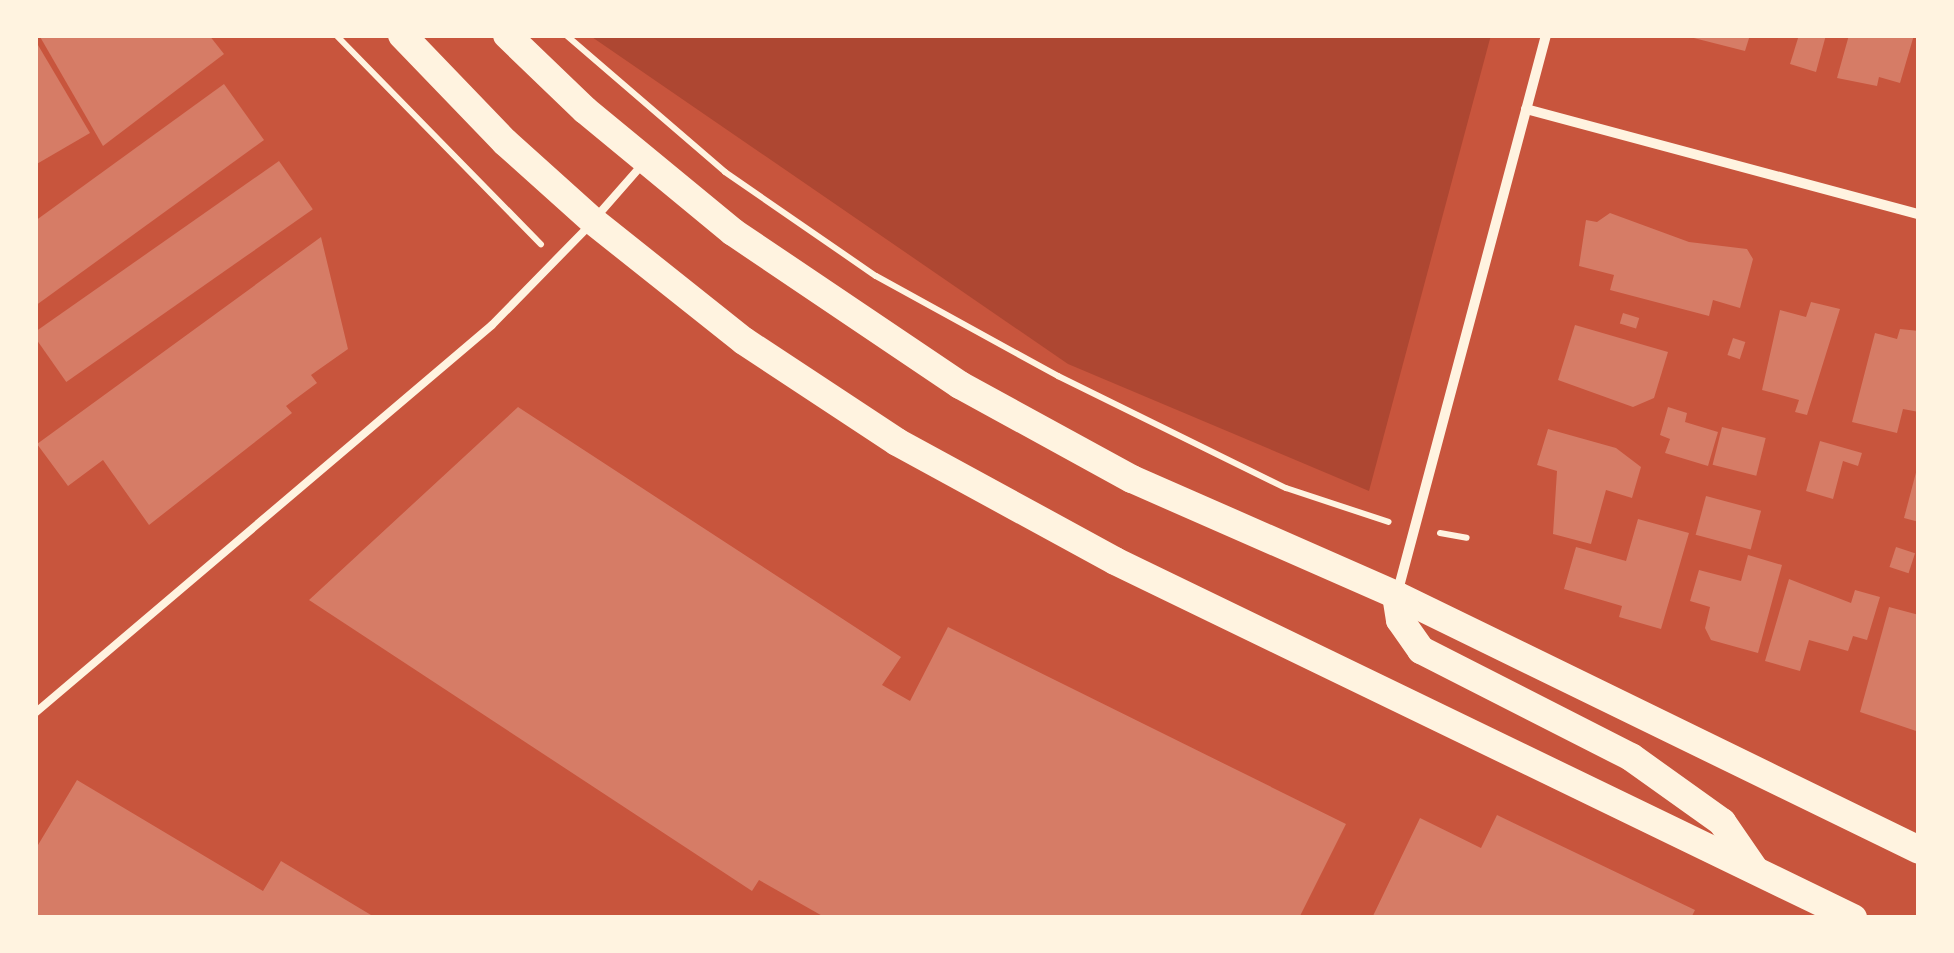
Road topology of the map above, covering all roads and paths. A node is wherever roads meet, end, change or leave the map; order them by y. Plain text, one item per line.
1 (336, 35) edge
2 (402, 35) edge
3 (507, 35) edge
4 (566, 35) edge
5 (1546, 35) edge
6 (1526, 109) junction
7 (645, 162) junction
8 (1919, 214) edge
9 (593, 221) junction
10 (558, 264) junction
11 (1414, 528) junction
12 (1467, 538) dead end
13 (1396, 595) junction
14 (35, 714) edge
15 (1919, 850) edge
16 (1756, 871) junction
17 (1853, 918) edge

1 - 10 path
2 - 9 highway
3 - 7 highway
4 - 11 path
5 - 6 street
6 - 8 street
6 - 11 street
7 - 9 lane
7 - 13 highway
9 - 10 lane
9 - 16 highway
10 - 14 lane
11 - 12 path
11 - 13 street
13 - 15 highway
13 - 16 highway
16 - 17 highway

